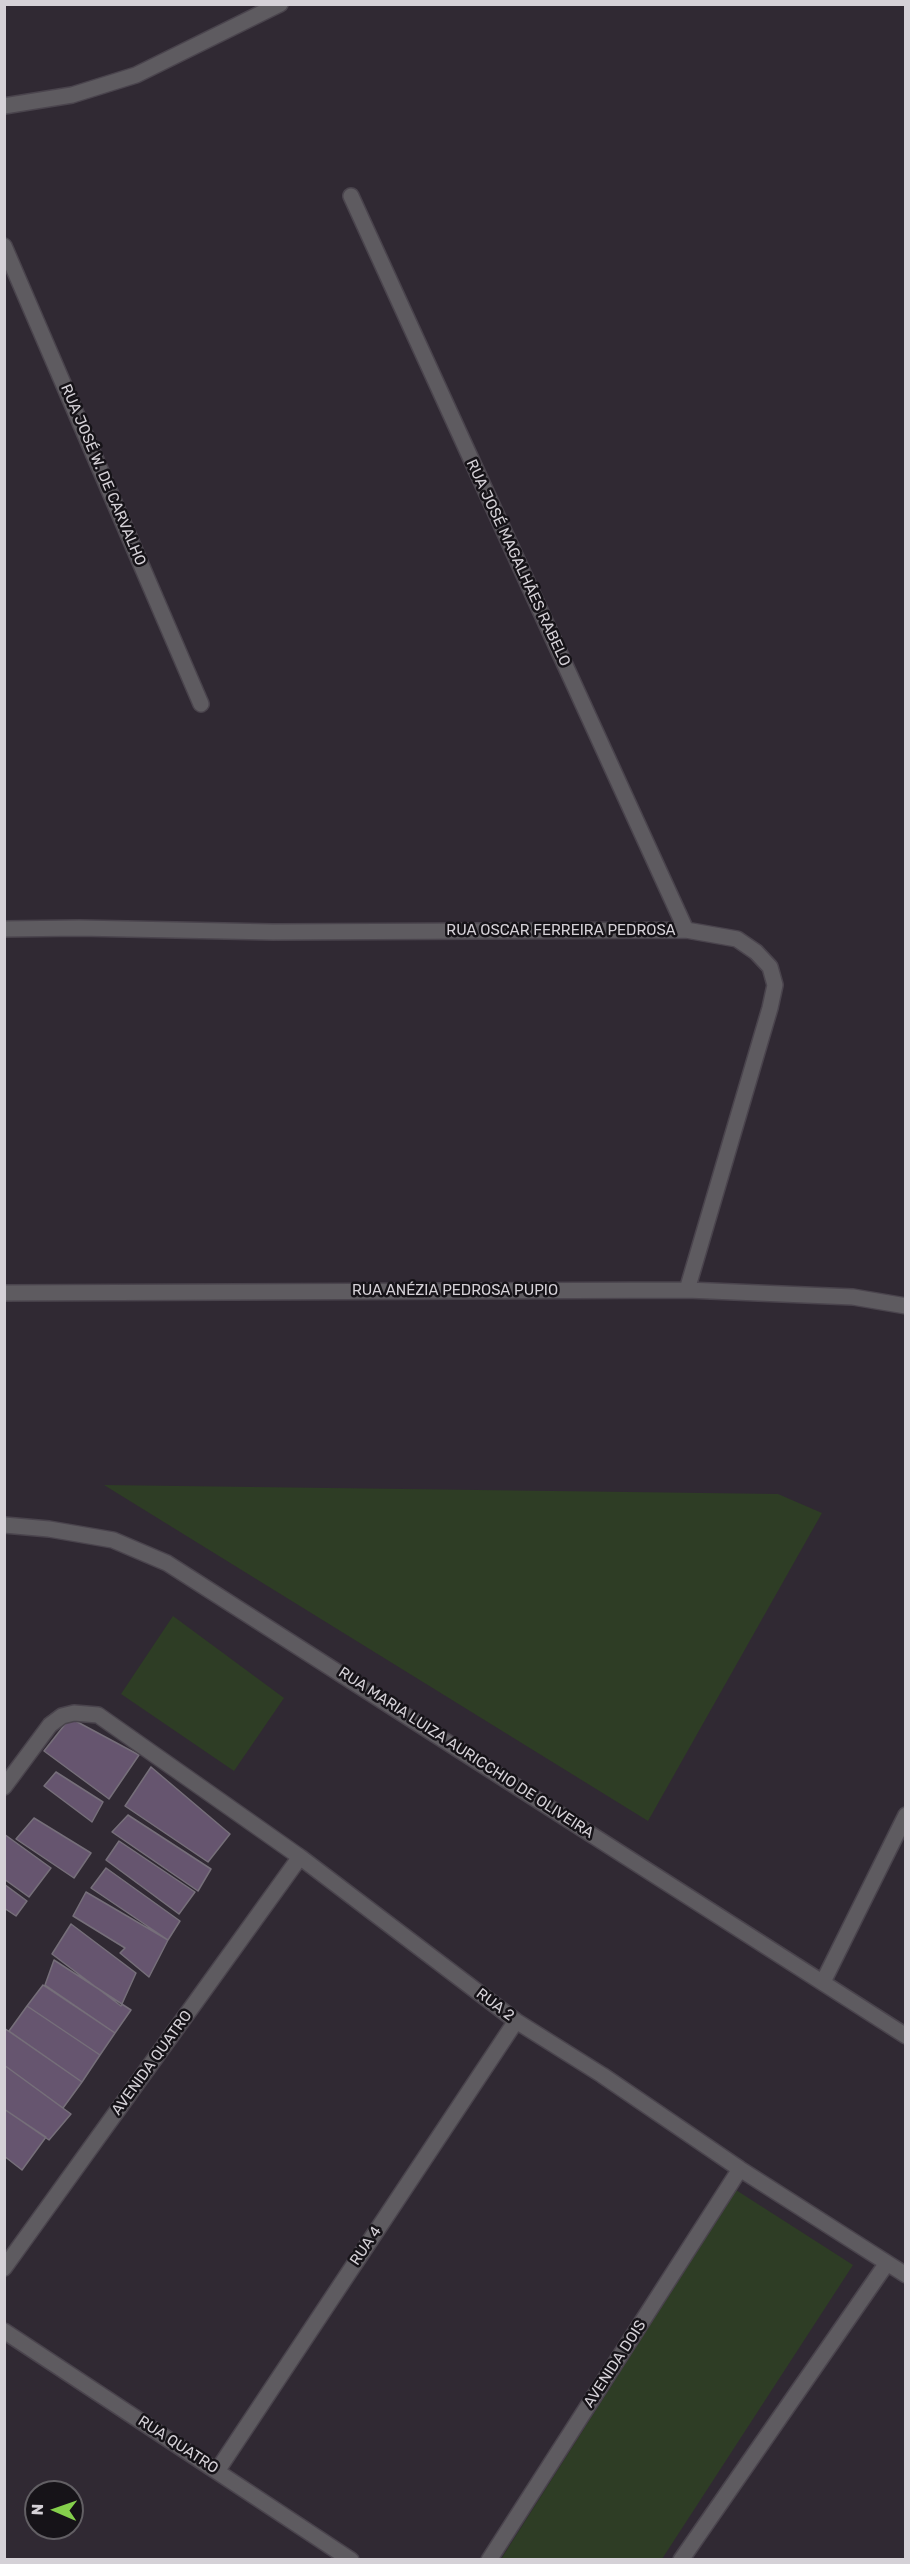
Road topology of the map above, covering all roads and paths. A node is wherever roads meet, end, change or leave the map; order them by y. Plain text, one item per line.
1 (280, 4) edge
2 (4, 106) edge
3 (351, 196) dead end
4 (4, 246) edge
5 (201, 704) dead end
6 (4, 929) edge
7 (686, 930) junction
8 (687, 1290) junction
9 (4, 1293) edge
10 (906, 1306) edge
11 (4, 1524) edge
12 (4, 1787) edge
13 (906, 1815) edge
14 (300, 1857) junction
15 (823, 1982) junction
16 (516, 2021) junction
17 (906, 2036) edge
18 (740, 2169) junction
19 (887, 2263) junction
20 (4, 2268) edge
21 (906, 2275) edge
22 (4, 2331) edge
23 (217, 2471) junction
24 (351, 2559) edge
25 (489, 2559) edge
26 (681, 2559) edge

1 - 2 street
3 - 7 street, RUA JOSÉ MAGALHÃES RABELO
4 - 5 street, RUA JOSÉ W. DE CARVALHO
6 - 7 street, RUA OSCAR FERREIRA PEDROSA
7 - 8 street, RUA OSCAR FERREIRA PEDROSA
8 - 9 street, RUA ANÉZIA PEDROSA PUPIO
8 - 10 street, RUA ANÉZIA PEDROSA PUPIO
11 - 15 street, RUA MARIA LUIZA AURICCHIO DE OLIVEIRA
12 - 14 street, RUA 2
13 - 15 street
14 - 16 street, RUA 2
14 - 20 street, AVENIDA QUATRO
15 - 17 street, RUA MARIA LUIZA AURICCHIO DE OLIVEIRA
16 - 18 street, RUA 2
16 - 23 street, RUA 4
18 - 19 street, RUA 2
18 - 25 street, AVENIDA DOIS
19 - 21 street, RUA 2
19 - 26 street
22 - 23 street, RUA QUATRO
23 - 24 street, RUA QUATRO

